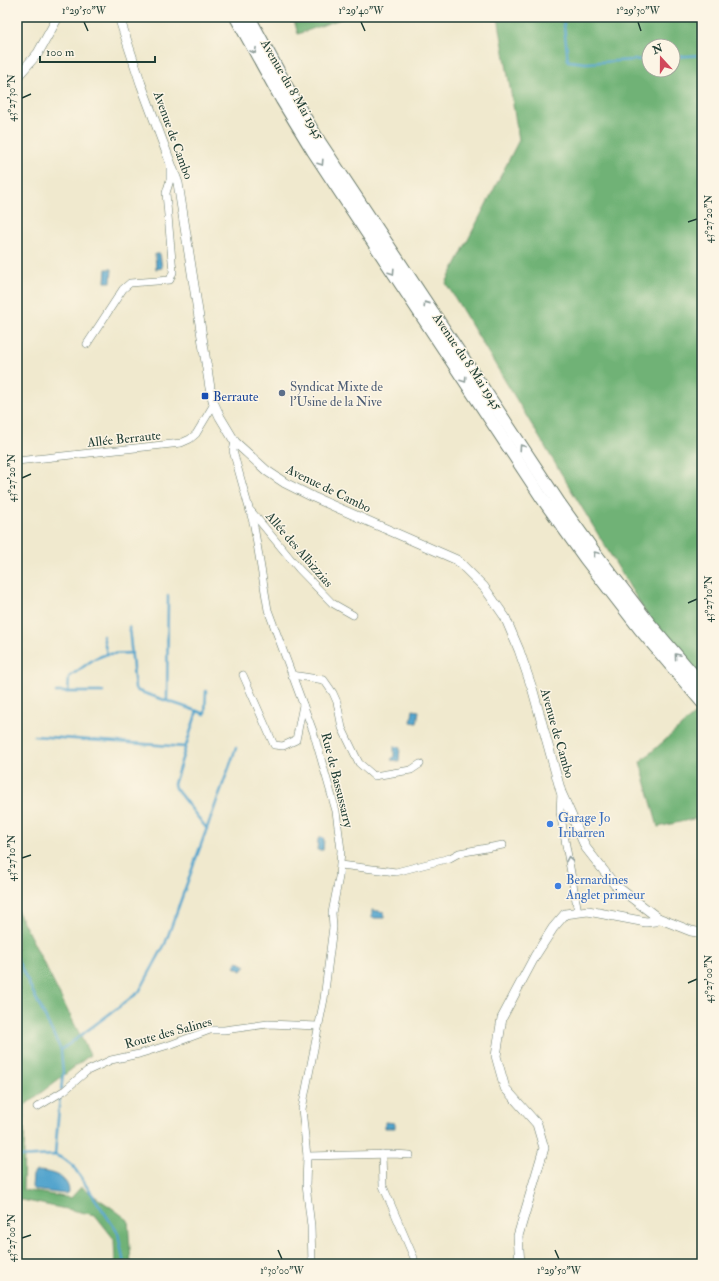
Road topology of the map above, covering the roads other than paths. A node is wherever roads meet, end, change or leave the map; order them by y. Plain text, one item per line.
1 (58, 17) edge
2 (118, 17) edge
3 (236, 17) edge
4 (249, 17) edge
5 (18, 76) edge
6 (170, 160) junction
7 (87, 344) dead end
8 (214, 404) junction
9 (235, 442) junction
10 (17, 461) edge
11 (250, 510) junction
12 (353, 614) dead end
13 (243, 675) dead end
14 (292, 675) junction
15 (702, 685) edge
16 (702, 702) edge
17 (303, 704) junction
18 (420, 764) dead end
19 (561, 792) junction
20 (502, 845) dead end
21 (341, 865) junction
22 (578, 912) junction
23 (658, 918) junction
24 (702, 933) edge
25 (318, 1026) junction
26 (37, 1107) dead end
27 (382, 1154) junction
28 (410, 1155) dead end
29 (307, 1156) junction
30 (414, 1258) dead end
31 (312, 1264) edge
32 (520, 1264) edge

1 - 5 street
2 - 6 street, Avenue de Cambo
3 -> 16 highway, Avenue du 8 Mai 1945
15 -> 4 highway, Avenue du 8 Mai 1945
6 - 7 street
6 - 8 street, Avenue de Cambo
8 - 9 street, Avenue de Cambo
8 - 10 street, Allée Berraute
9 - 11 street, Rue de Bassussarry
9 - 19 street, Avenue de Cambo
11 - 12 street, Allée des Albizzias
11 - 14 street, Rue de Bassussarry
13 - 17 street
14 - 17 street, Rue de Bassussarry
14 - 18 street
17 - 21 street, Rue de Bassussarry
22 -> 19 street, Avenue de Cambo
19 - 23 street, Avenue de Cambo
20 - 21 street
21 - 25 street, Rue de Bassussarry
22 - 23 street
22 - 32 street
23 - 24 street, Avenue de Cambo
25 - 26 street, Route des Salines
25 - 29 street, Rue de Bassussarry
27 - 28 street
27 - 29 street
27 - 30 street
29 - 31 street, Rue de Bassussarry

